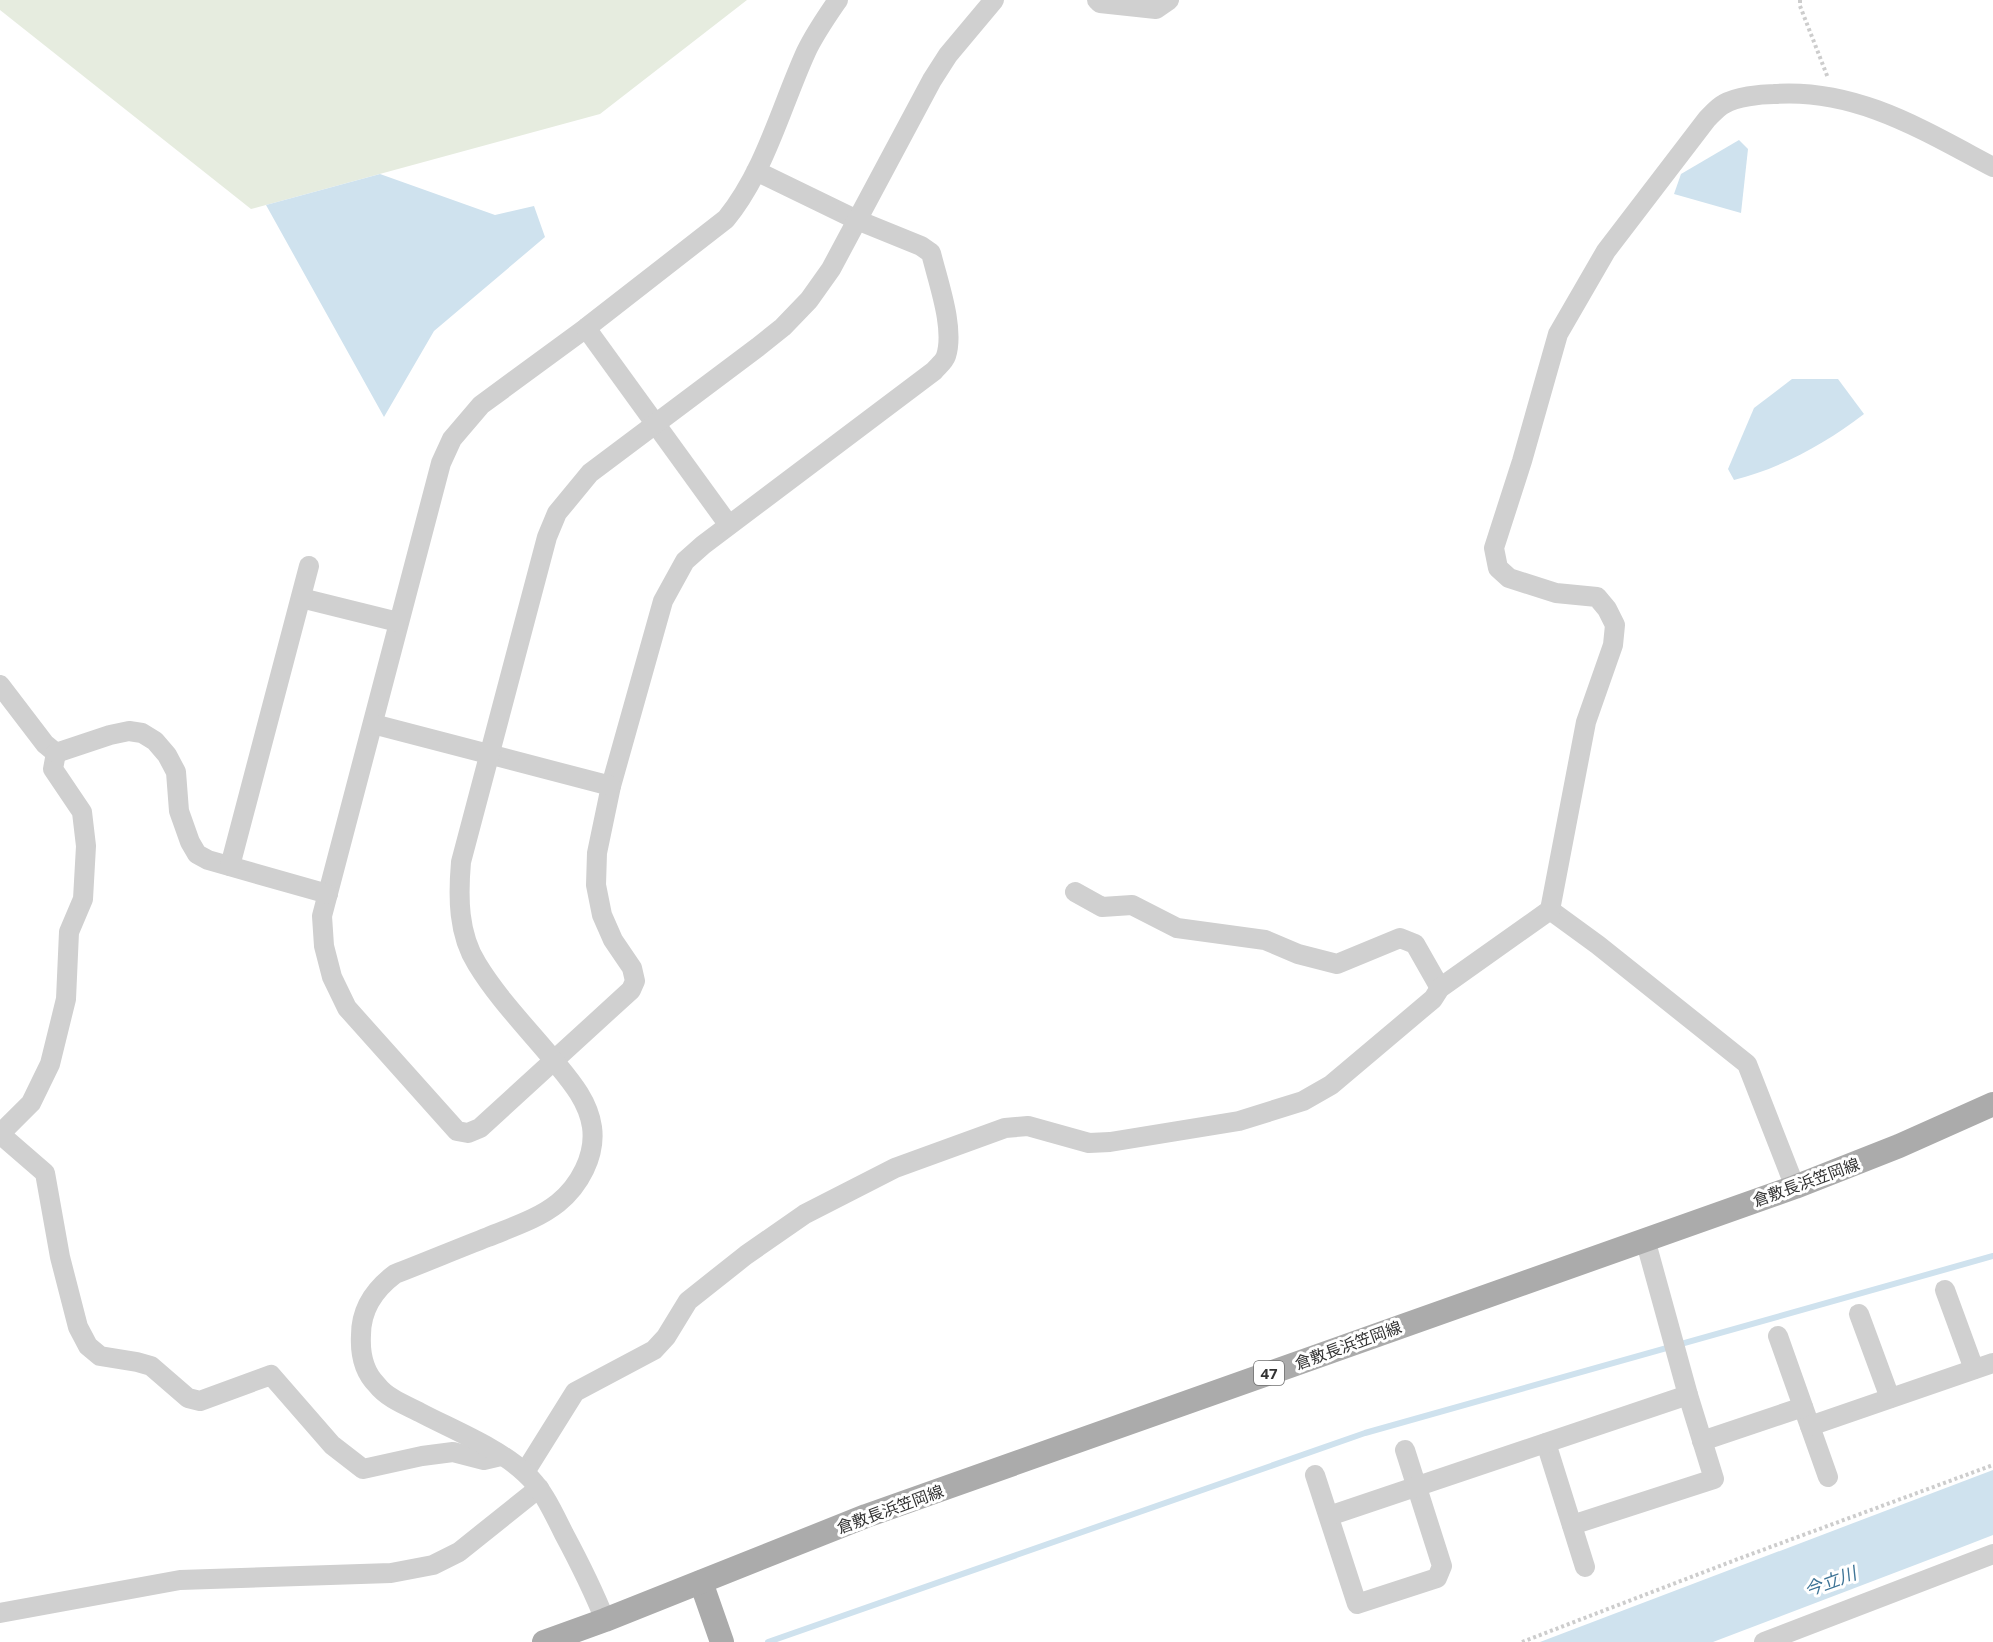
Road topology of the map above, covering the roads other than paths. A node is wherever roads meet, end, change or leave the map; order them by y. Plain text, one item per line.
1 (838, 0) edge
2 (994, 0) edge
3 (1097, 0) edge
4 (1169, 0) edge
5 (1993, 167) edge
6 (756, 171) junction
7 (857, 220) junction
8 (585, 328) junction
9 (656, 424) junction
10 (728, 524) junction
11 (309, 566) dead end
12 (301, 598) junction
13 (398, 622) junction
14 (0, 685) edge
15 (373, 724) junction
16 (56, 753) junction
17 (489, 753) junction
18 (611, 786) junction
19 (230, 866) junction
20 (1075, 892) dead end
21 (328, 894) junction
22 (1550, 910) junction
23 (1440, 988) junction
24 (554, 1060) junction
25 (1993, 1104) edge
26 (1795, 1187) junction
27 (1645, 1239) junction
28 (1945, 1290) dead end
29 (1860, 1314) dead end
30 (1778, 1336) dead end
31 (1993, 1363) edge
32 (1974, 1369) junction
33 (1688, 1395) junction
34 (1890, 1398) junction
35 (1803, 1407) junction
36 (1810, 1426) junction
37 (1702, 1441) junction
38 (1546, 1443) junction
39 (1405, 1450) dead end
40 (501, 1456) junction
41 (525, 1472) junction
42 (1315, 1475) dead end
43 (1828, 1476) dead end
44 (1416, 1486) junction
45 (539, 1488) junction
46 (1329, 1516) junction
47 (1572, 1524) junction
48 (1993, 1554) edge
49 (1585, 1567) dead end
50 (701, 1582) junction
51 (0, 1613) edge
52 (605, 1620) junction
53 (544, 1642) edge
54 (722, 1642) edge
55 (1764, 1642) edge

1 - 6 street
2 - 7 street
3 - 4 street
5 - 22 street
6 - 7 street
6 - 8 street
7 - 9 street
7 - 10 street
8 - 9 street
8 - 13 street
9 - 10 street
9 - 17 street
10 - 18 street
11 - 12 street
12 - 13 street
12 - 19 street
13 - 15 street
14 - 16 street
15 - 17 street
15 - 21 street
16 - 19 street
16 - 40 street
17 - 18 street
17 - 24 street
18 - 24 street
19 - 21 street
20 - 23 street
21 - 24 street
22 - 23 street
22 - 26 street
23 - 41 street
24 - 40 street
25 - 26 main road, 倉敷長浜笠岡線 / 47
26 - 27 main road, 倉敷長浜笠岡線 / 47
27 - 33 street
27 - 50 main road, 倉敷長浜笠岡線 / 47
28 - 32 street
29 - 34 street
30 - 35 street
31 - 32 street
32 - 34 street
33 - 37 street
33 - 38 street
34 - 36 street
35 - 36 street
35 - 37 street
36 - 43 street
37 - 47 street
38 - 44 street
38 - 47 street
39 - 44 street
40 - 41 street
41 - 45 street
42 - 46 street
44 - 46 street
44 - 46 street
45 - 51 street
45 - 52 street
47 - 49 street
48 - 55 street
50 - 52 main road, 倉敷長浜笠岡線 / 47
50 - 54 main road
52 - 53 main road, 倉敷長浜笠岡線 / 47

